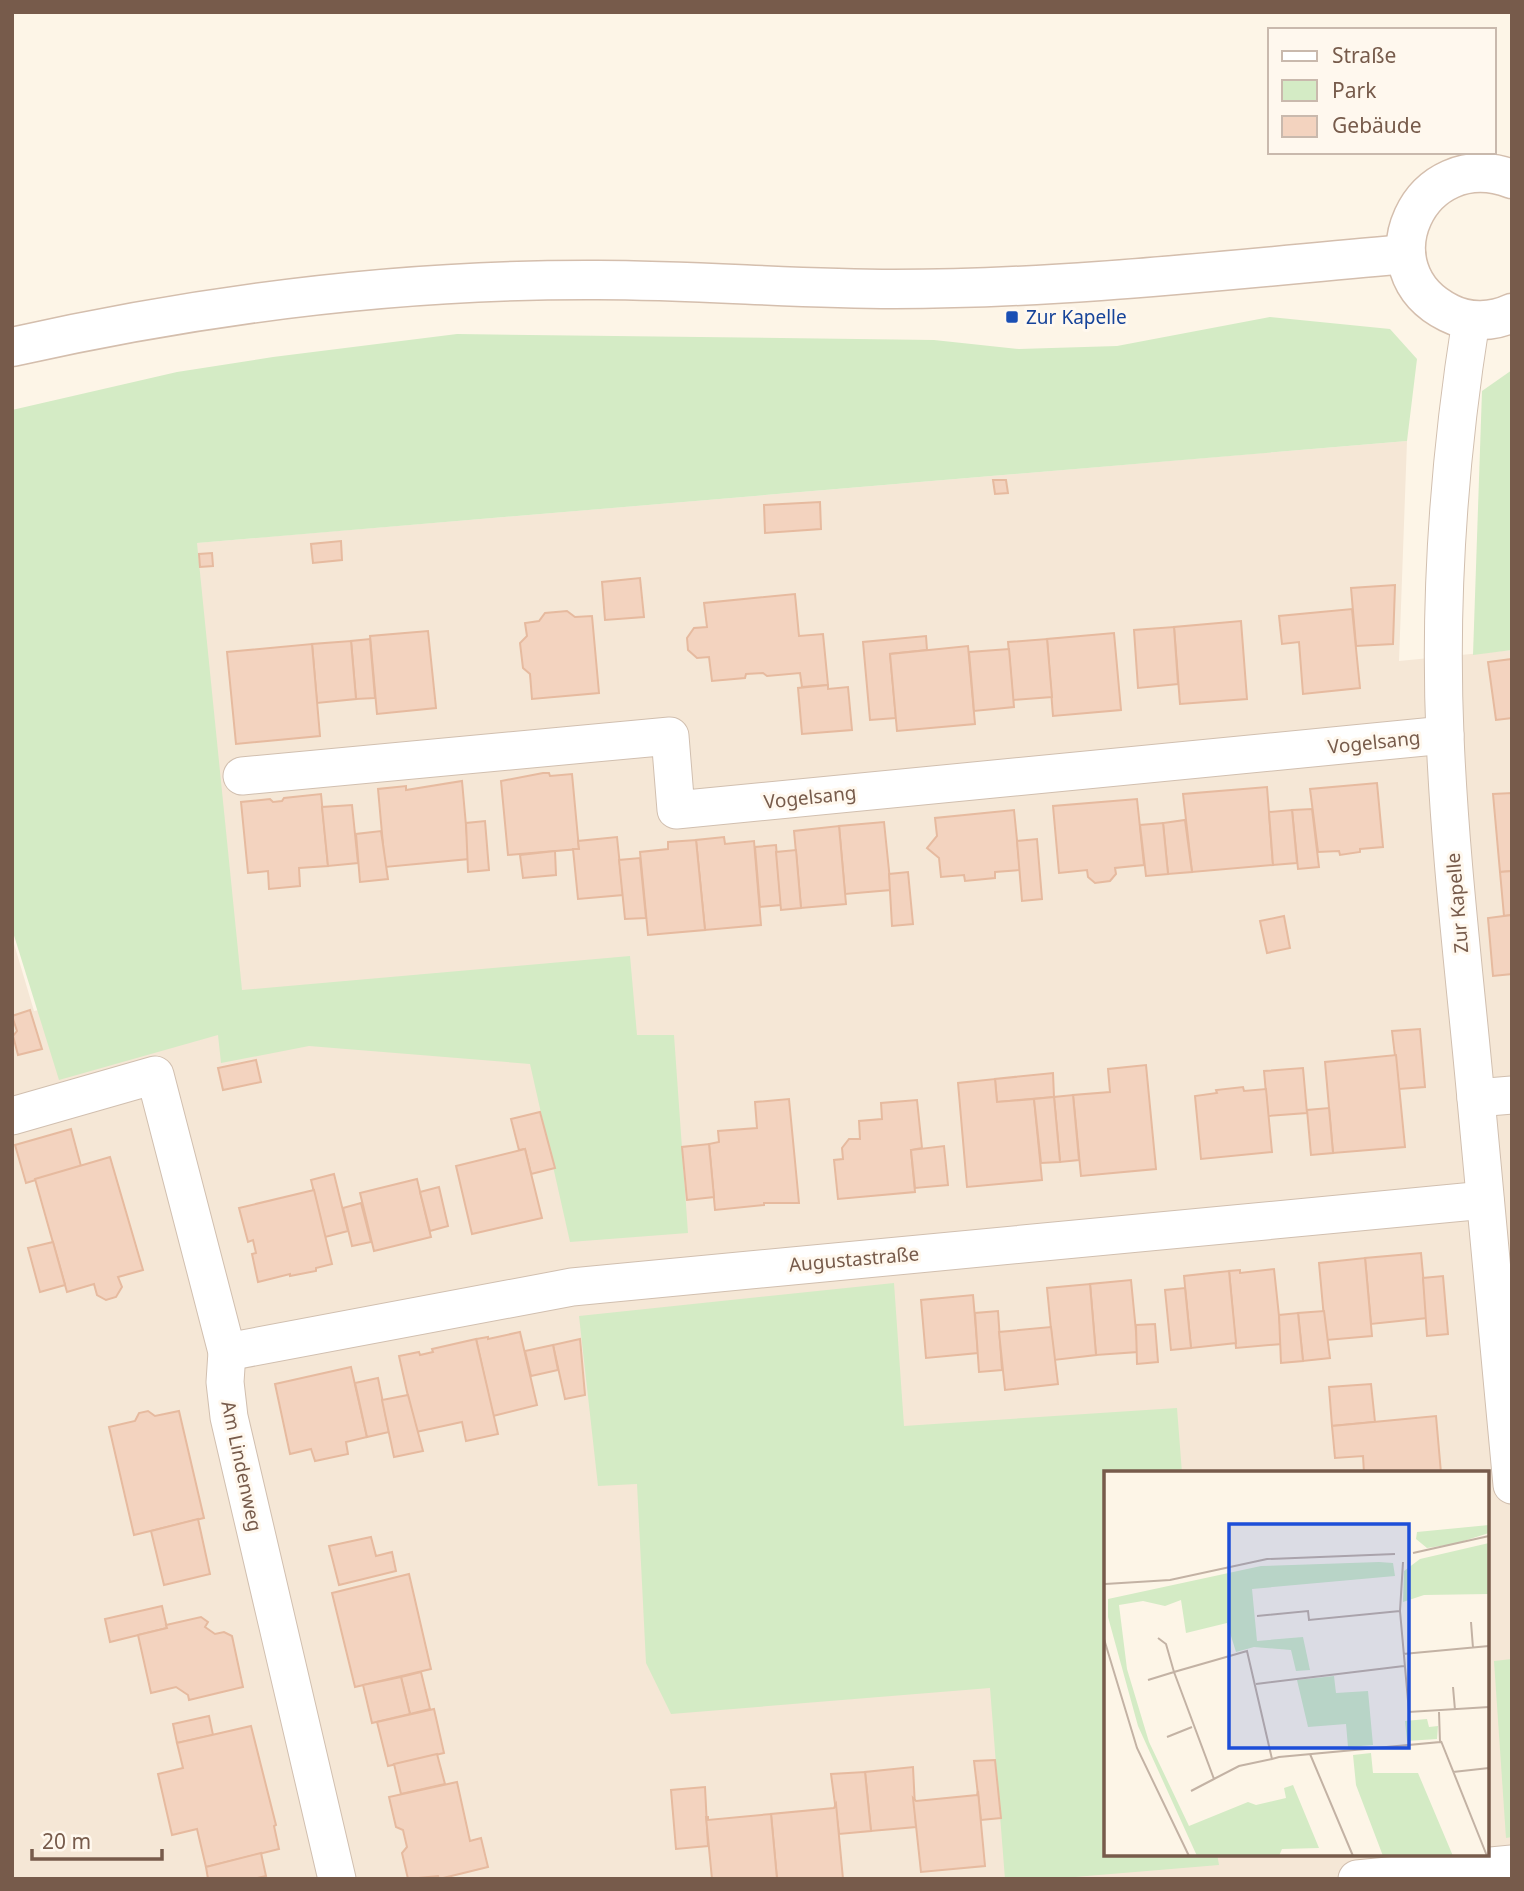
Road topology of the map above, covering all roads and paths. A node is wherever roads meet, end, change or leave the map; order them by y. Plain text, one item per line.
1 (1512, 178) edge
2 (1406, 254) junction
3 (1512, 313) edge
4 (1471, 320) junction
5 (12, 347) edge
6 (1445, 735) junction
7 (242, 776) dead end
8 (1512, 1095) edge
9 (1476, 1098) junction
10 (12, 1116) edge
11 (1485, 1200) junction
12 (227, 1352) junction
13 (1512, 1485) edge
14 (1512, 1864) edge
15 (337, 1879) edge
16 (1357, 1879) edge

1 - 2 street
2 - 4 street
2 - 5 street
3 - 4 street
4 - 6 street, Zur Kapelle
6 - 7 street, Vogelsang
6 - 9 street, Zur Kapelle
8 - 9 street
9 - 11 street, Zur Kapelle
10 - 12 street, Am Lindenweg
11 - 12 street, Augustastraße
11 - 13 street, Zur Kapelle
12 - 15 street, Am Lindenweg
14 - 16 street

